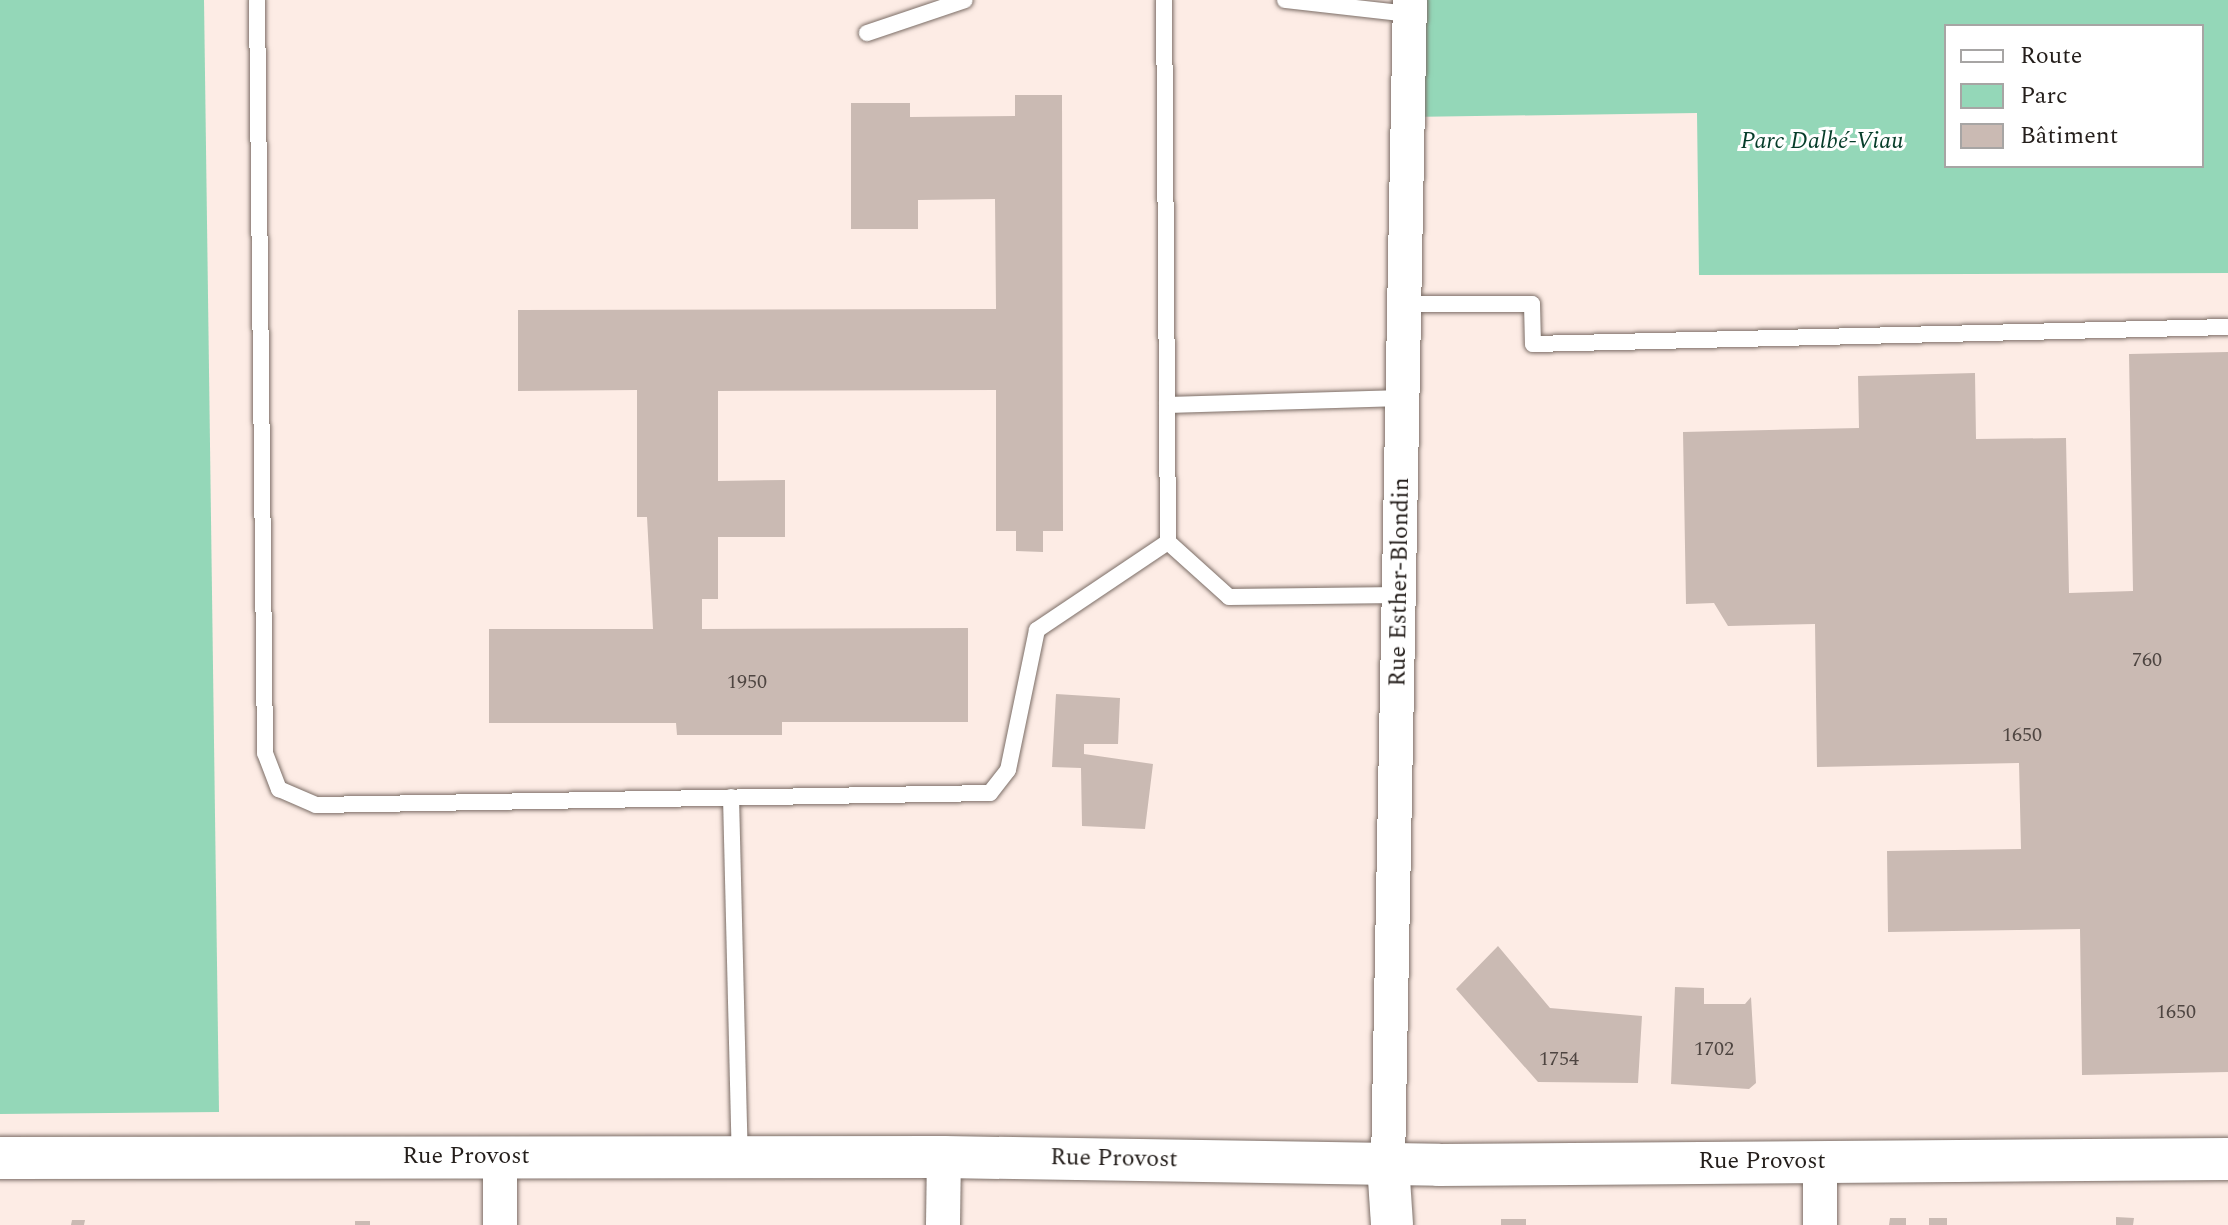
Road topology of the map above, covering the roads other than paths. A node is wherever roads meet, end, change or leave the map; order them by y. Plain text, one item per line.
1 (257, 0) edge
2 (965, 0) edge
3 (1164, 0) edge
4 (1285, 0) edge
5 (1410, 7) edge
6 (867, 33) dead end
7 (1405, 304) junction
8 (2228, 327) edge
9 (1403, 398) junction
10 (1167, 405) junction
11 (1168, 542) junction
12 (1400, 595) junction
13 (731, 797) junction
14 (500, 1157) junction
15 (740, 1157) junction
16 (944, 1157) junction
17 (0, 1158) edge
18 (2228, 1159) edge
19 (1820, 1162) junction
20 (1388, 1164) junction
21 (500, 1225) edge
22 (943, 1225) edge
23 (1392, 1225) edge
24 (1820, 1225) edge

1 - 13 lane
2 - 6 lane
3 - 10 lane
4 - 5 lane
5 - 7 street, Rue Esther-Blondin
7 - 8 lane
7 - 9 street, Rue Esther-Blondin
9 - 10 lane
9 - 12 street, Rue Esther-Blondin
10 - 11 lane
11 - 12 lane
11 - 13 lane
12 - 20 street, Rue Esther-Blondin
13 - 15 lane
14 - 15 street, Rue Provost
14 - 17 street, Rue Provost
14 - 21 street
15 - 16 street, Rue Provost
16 - 20 street, Rue Provost
16 - 22 street
18 - 19 street, Rue Provost
19 - 20 street, Rue Provost
19 - 24 street
20 - 23 street

